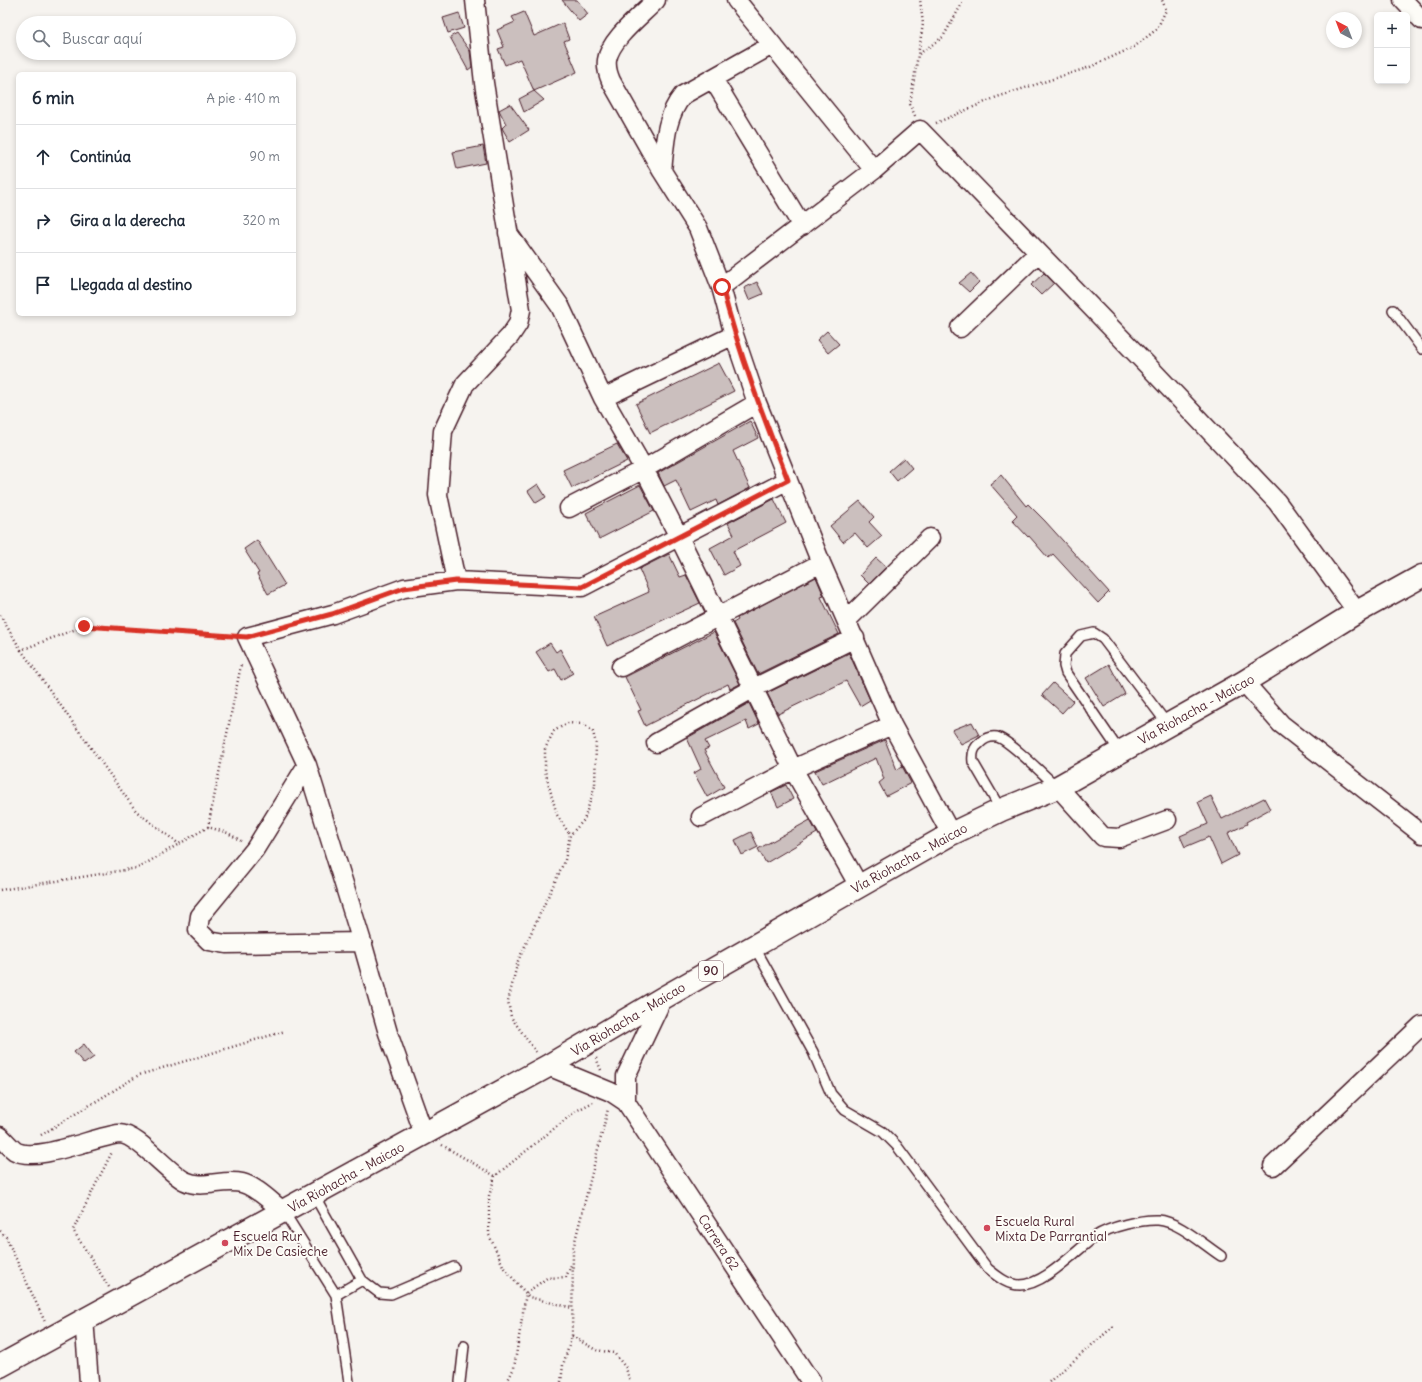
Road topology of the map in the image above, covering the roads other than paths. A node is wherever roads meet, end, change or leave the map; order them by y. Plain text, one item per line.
1 (475, 0) edge
2 (656, 0) edge
3 (736, 0) edge
4 (1403, 0) edge
5 (1422, 20) edge
6 (772, 44) junction
7 (713, 79) junction
8 (874, 170) junction
9 (662, 171) junction
10 (802, 226) junction
11 (508, 233) junction
12 (1038, 252) junction
13 (722, 287) junction
14 (1393, 310) dead end
15 (960, 328) dead end
16 (734, 335) junction
17 (1422, 348) edge
18 (603, 398) junction
19 (757, 403) junction
20 (644, 469) junction
21 (788, 480) junction
22 (569, 508) dead end
23 (679, 537) junction
24 (930, 538) dead end
25 (821, 563) junction
26 (1422, 576) edge
27 (456, 581) junction
28 (1357, 612) junction
29 (718, 618) junction
30 (847, 620) junction
31 (855, 638) junction
32 (621, 667) dead end
33 (1244, 682) junction
34 (754, 688) junction
35 (892, 725) junction
36 (1168, 725) junction
37 (656, 743) dead end
38 (1120, 752) junction
39 (307, 765) junction
40 (793, 769) junction
41 (1058, 787) junction
42 (1001, 810) junction
43 (701, 817) dead end
44 (1167, 820) dead end
45 (952, 834) junction
46 (1422, 834) edge
47 (859, 886) junction
48 (362, 942) junction
49 (754, 946) junction
50 (663, 998) junction
51 (1422, 1025) edge
52 (548, 1066) junction
53 (626, 1102) junction
54 (424, 1134) junction
55 (0, 1136) edge
56 (1273, 1166) dead end
57 (314, 1195) junction
58 (284, 1212) junction
59 (1221, 1256) dead end
60 (454, 1267) dead end
61 (362, 1280) junction
62 (336, 1295) junction
63 (84, 1319) junction
64 (464, 1346) dead end
65 (0, 1366) edge
66 (89, 1382) edge
67 (349, 1382) edge
68 (460, 1382) edge
69 (811, 1382) edge

1 - 11 street
2 - 9 street
3 - 6 street
4 - 5 street
6 - 7 street
6 - 8 street
7 - 9 street
7 - 10 street
8 - 10 street
8 - 12 street
9 - 13 street
10 - 13 street
11 - 18 street
11 - 27 street
12 - 15 street
12 - 28 street
13 - 16 street
14 - 17 lane
16 - 18 street
16 - 19 street
18 - 20 street
19 - 20 street
19 - 21 street
20 - 22 street
20 - 23 street
21 - 23 street
21 - 25 street
23 - 27 street
23 - 29 street
24 - 30 street
25 - 29 street
25 - 30 street
26 - 28 highway, Vía Riohacha - Maicao / 90
27 - 39 street
28 - 33 highway, Vía Riohacha - Maicao / 90
29 - 32 street
29 - 34 street
30 - 31 street
31 - 34 street
31 - 35 street
33 - 36 highway, Vía Riohacha - Maicao / 90
33 - 46 street
34 - 37 street
34 - 40 street
35 - 40 street
35 - 45 street
36 - 38 highway, Vía Riohacha - Maicao / 90
36 - 38 lane
38 - 41 highway, Vía Riohacha - Maicao / 90
39 - 48 street
39 - 48 street
40 - 43 street
40 - 47 street
41 - 42 highway, Vía Riohacha - Maicao / 90
41 - 42 lane
41 - 44 street
42 - 45 highway, Vía Riohacha - Maicao / 90
45 - 47 highway, Vía Riohacha - Maicao / 90
47 - 49 highway, Vía Riohacha - Maicao / 90
48 - 54 street
49 - 50 highway, Vía Riohacha - Maicao / 90
49 - 59 lane
50 - 52 highway, Vía Riohacha - Maicao / 90
50 - 53 street
51 - 56 street
52 - 53 street, Carrera 62
52 - 54 highway, Vía Riohacha - Maicao / 90
53 - 69 street, Carrera 62
54 - 57 highway, Vía Riohacha - Maicao / 90
55 - 58 street
57 - 58 highway, Vía Riohacha - Maicao / 90
57 - 61 lane
58 - 62 lane
58 - 63 highway, Vía Riohacha - Maicao / 90
60 - 61 lane
61 - 62 lane
62 - 67 lane
63 - 65 highway, Vía Riohacha - Maicao / 90
63 - 66 street
64 - 68 lane

